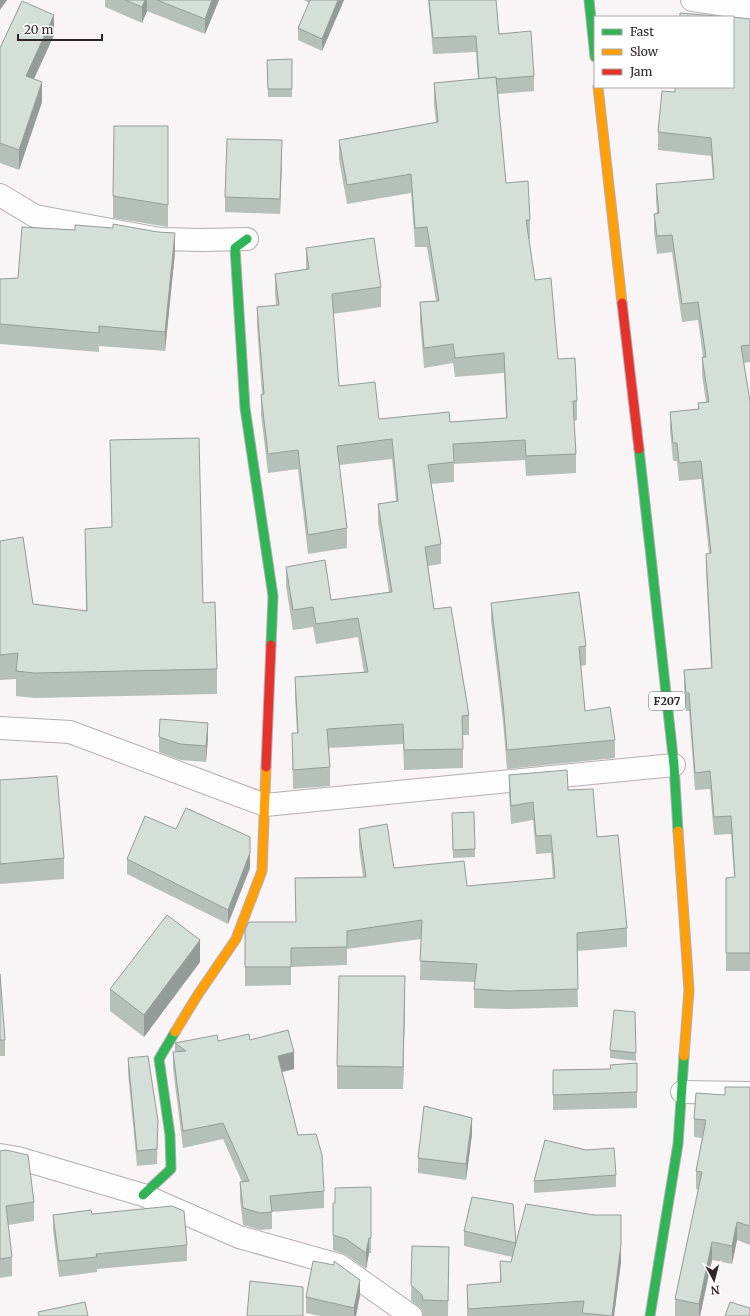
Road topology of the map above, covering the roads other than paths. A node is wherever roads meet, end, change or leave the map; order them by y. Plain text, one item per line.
1 (589, 0) edge
2 (692, 0) edge
3 (750, 9) edge
4 (594, 48) edge
5 (598, 88) edge
6 (0, 195) edge
7 (247, 239) joint
8 (0, 728) edge
9 (674, 765) junction
10 (265, 805) junction
11 (682, 1092) junction
12 (750, 1093) edge
13 (0, 1155) edge
14 (143, 1196) junction
15 (411, 1316) edge
16 (650, 1316) edge

1 - 4 main road
2 - 3 street
5 - 9 main road, F207
6 - 7 street
7 - 10 main road
8 - 10 street
9 - 10 street
9 - 11 main road, F207
10 - 14 main road
11 - 12 street
11 - 16 main road, F207
13 - 14 street
14 - 15 street

